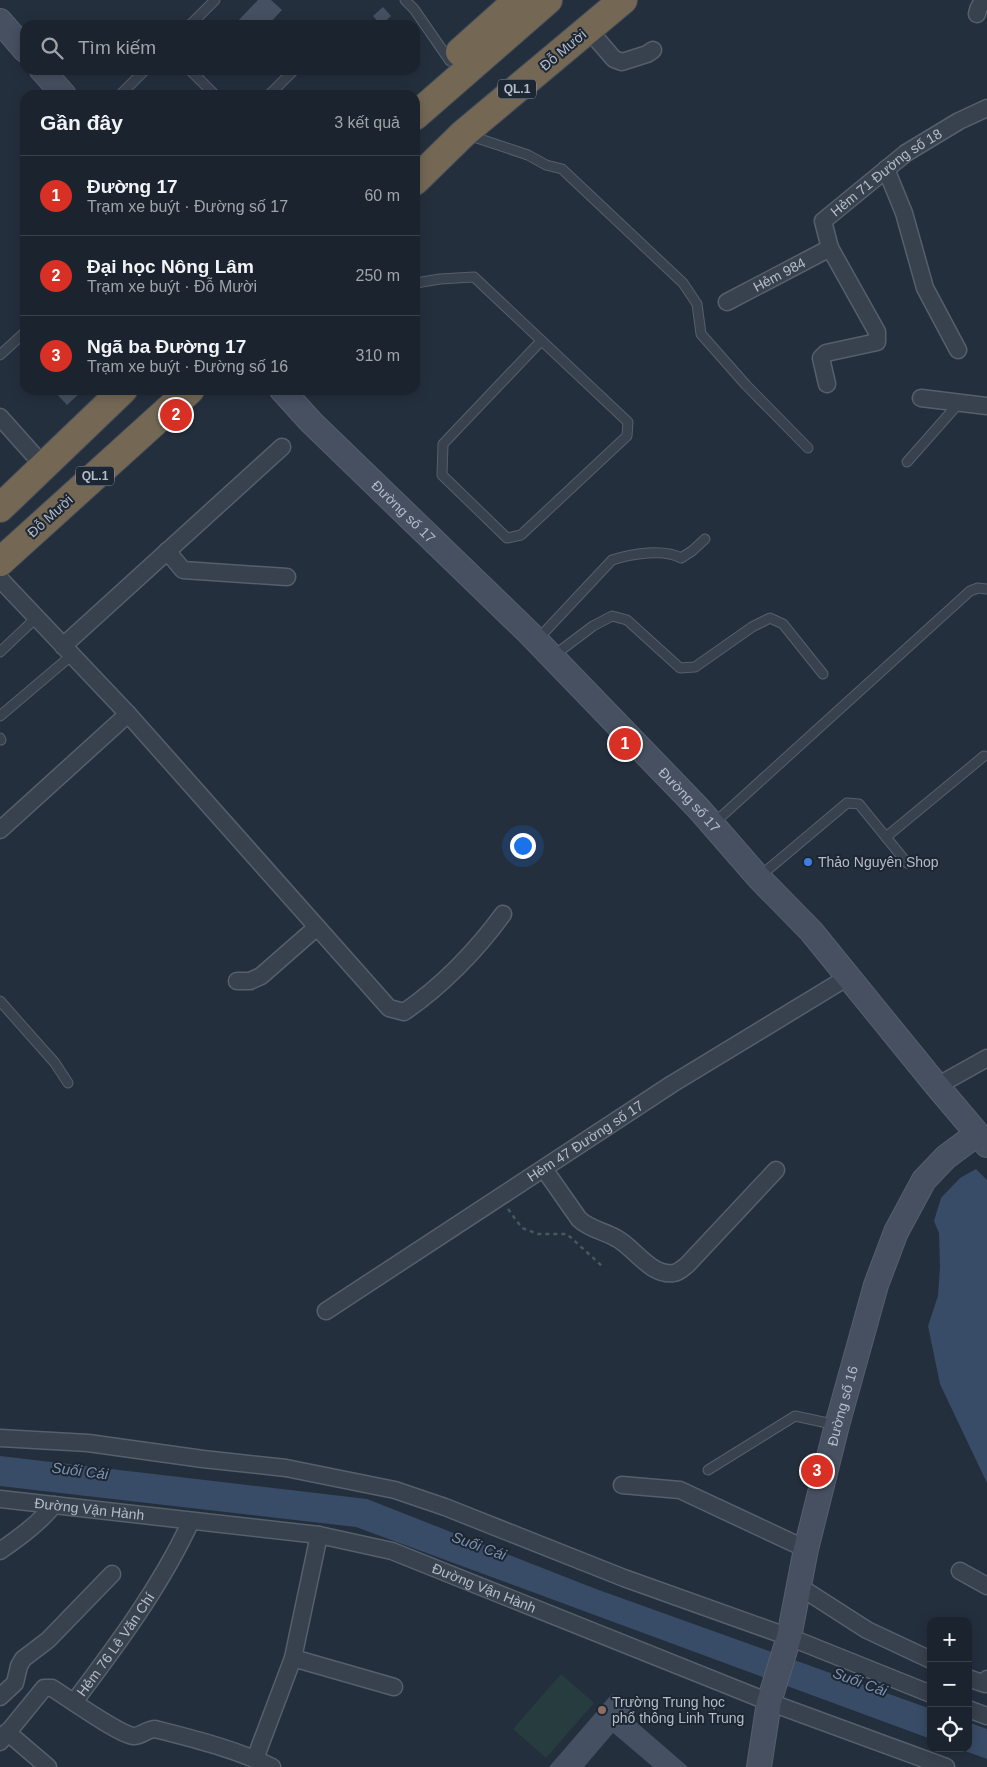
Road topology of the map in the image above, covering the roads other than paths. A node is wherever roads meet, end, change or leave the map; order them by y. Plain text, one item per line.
1 (215, 0) edge
2 (405, 0) edge
3 (548, 0) edge
4 (600, 0) edge
5 (622, 0) edge
6 (986, 0) edge
7 (515, 1) edge
8 (977, 14) dead end
9 (195, 20) edge
10 (0, 21) edge
11 (588, 28) junction
12 (20, 44) edge
13 (653, 50) dead end
14 (450, 61) junction
15 (46, 75) edge
16 (140, 75) edge
17 (195, 75) edge
18 (289, 75) edge
19 (60, 90) edge
20 (125, 90) edge
21 (210, 90) edge
22 (274, 90) edge
23 (417, 90) edge
24 (987, 108) edge
25 (420, 112) edge
26 (463, 134) junction
27 (420, 157) edge
28 (886, 168) junction
29 (420, 176) edge
30 (830, 248) junction
31 (420, 282) edge
32 (727, 302) dead end
33 (20, 337) edge
34 (541, 341) junction
35 (958, 350) dead end
36 (0, 355) edge
37 (827, 384) dead end
38 (96, 395) edge
39 (118, 395) edge
40 (162, 395) edge
41 (184, 395) edge
42 (286, 395) edge
43 (921, 398) dead end
44 (960, 403) junction
45 (987, 406) edge
46 (0, 418) edge
47 (282, 447) dead end
48 (808, 448) dead end
49 (33, 454) junction
50 (906, 462) dead end
51 (0, 484) edge
52 (0, 508) edge
53 (705, 539) dead end
54 (0, 542) edge
55 (167, 551) junction
56 (0, 562) edge
57 (287, 577) dead end
58 (0, 579) edge
59 (987, 589) edge
60 (36, 618) junction
61 (545, 649) junction
62 (68, 650) junction
63 (0, 652) edge
64 (823, 674) dead end
65 (128, 714) junction
66 (0, 716) edge
67 (984, 756) dead end
68 (712, 824) junction
69 (0, 830) edge
70 (886, 837) junction
71 (907, 863) dead end
72 (759, 878) junction
73 (503, 914) dead end
74 (317, 927) junction
75 (848, 977) junction
76 (237, 981) dead end
77 (0, 1001) edge
78 (987, 1058) edge
79 (68, 1082) dead end
80 (937, 1086) junction
81 (982, 1140) edge
82 (544, 1169) junction
83 (776, 1170) dead end
84 (326, 1311) dead end
85 (837, 1425) junction
86 (0, 1438) edge
87 (708, 1470) dead end
88 (622, 1485) dead end
89 (0, 1499) edge
90 (54, 1505) junction
91 (191, 1521) junction
92 (319, 1535) junction
93 (806, 1549) junction
94 (0, 1551) edge
95 (960, 1570) dead end
96 (112, 1574) dead end
97 (987, 1586) edge
98 (800, 1587) junction
99 (787, 1644) junction
100 (294, 1658) junction
101 (927, 1658) edge
102 (972, 1679) edge
103 (987, 1679) edge
104 (394, 1687) dead end
105 (927, 1693) edge
106 (771, 1695) junction
107 (0, 1697) edge
108 (74, 1702) junction
109 (972, 1710) edge
110 (987, 1716) edge
111 (4, 1737) edge
112 (255, 1759) junction
113 (48, 1767) edge
114 (272, 1767) edge
115 (759, 1767) edge
116 (946, 1767) edge

1 - 9 lane
2 - 14 lane
3 - 25 highway
4 - 27 highway, Đỗ Mười / QL.1
5 - 11 highway, Đỗ Mười / QL.1
6 - 8 street
7 - 14 highway
10 - 12 street
11 - 13 street
11 - 26 highway, Đỗ Mười / QL.1
14 - 23 highway
15 - 19 street
16 - 20 lane
17 - 21 lane
18 - 22 lane
24 - 28 street, Hẻm 71 Đường số 18
26 - 29 highway, Đỗ Mười / QL.1
26 - 48 lane
28 - 30 street, Hẻm 71 Đường số 18
28 - 35 street
30 - 32 street, Hẻm 984
30 - 37 street, Hẻm 71 Đường số 18
31 - 34 lane
33 - 36 lane
34 - 34 lane
38 - 49 highway
39 - 52 highway
40 - 54 highway, Đỗ Mười / QL.1
41 - 56 highway, Đỗ Mười / QL.1
42 - 61 street, Đường số 17
43 - 44 street
44 - 45 street
44 - 50 lane
46 - 49 street
47 - 55 street
49 - 51 highway
53 - 61 lane
55 - 57 street
55 - 62 street
58 - 60 street
59 - 68 lane
60 - 62 street
60 - 63 lane
61 - 64 lane
61 - 68 street, Đường số 17
62 - 65 street
62 - 66 lane
65 - 69 street
65 - 74 street
67 - 70 lane
68 - 72 street, Đường số 17
70 - 71 lane
70 - 72 lane
72 - 75 street, Đường số 17
73 - 74 street
74 - 76 street
75 - 80 street, Đường số 17
75 - 82 street, Hẻm 47 Đường số 17
77 - 79 lane
78 - 80 street
80 - 81 street, Đường số 17
81 - 85 street, Đường số 16
82 - 83 street
82 - 84 street, Hẻm 47 Đường số 17
85 - 87 lane
85 - 93 street, Đường số 16
86 - 99 street
88 - 93 street
89 - 90 street, Đường Vận Hành
90 - 91 street, Đường Vận Hành
90 - 94 street
91 - 92 street, Đường Vận Hành
91 - 108 street, Hẻm 76 Lê Văn Chí
92 - 100 street
92 - 106 street, Đường Vận Hành
93 - 98 street, Đường số 16
95 - 97 street
96 - 107 street
98 - 99 street, Đường số 16
98 - 101 street
99 - 105 street
99 - 106 street, Đường số 16
100 - 104 street
100 - 112 street
102 - 103 street
106 - 115 street, Đường số 16
106 - 116 street, Đường Vận Hành
108 - 111 street, Hẻm 76 Lê Văn Chí
108 - 112 street
109 - 110 street
111 - 113 street
112 - 114 street

